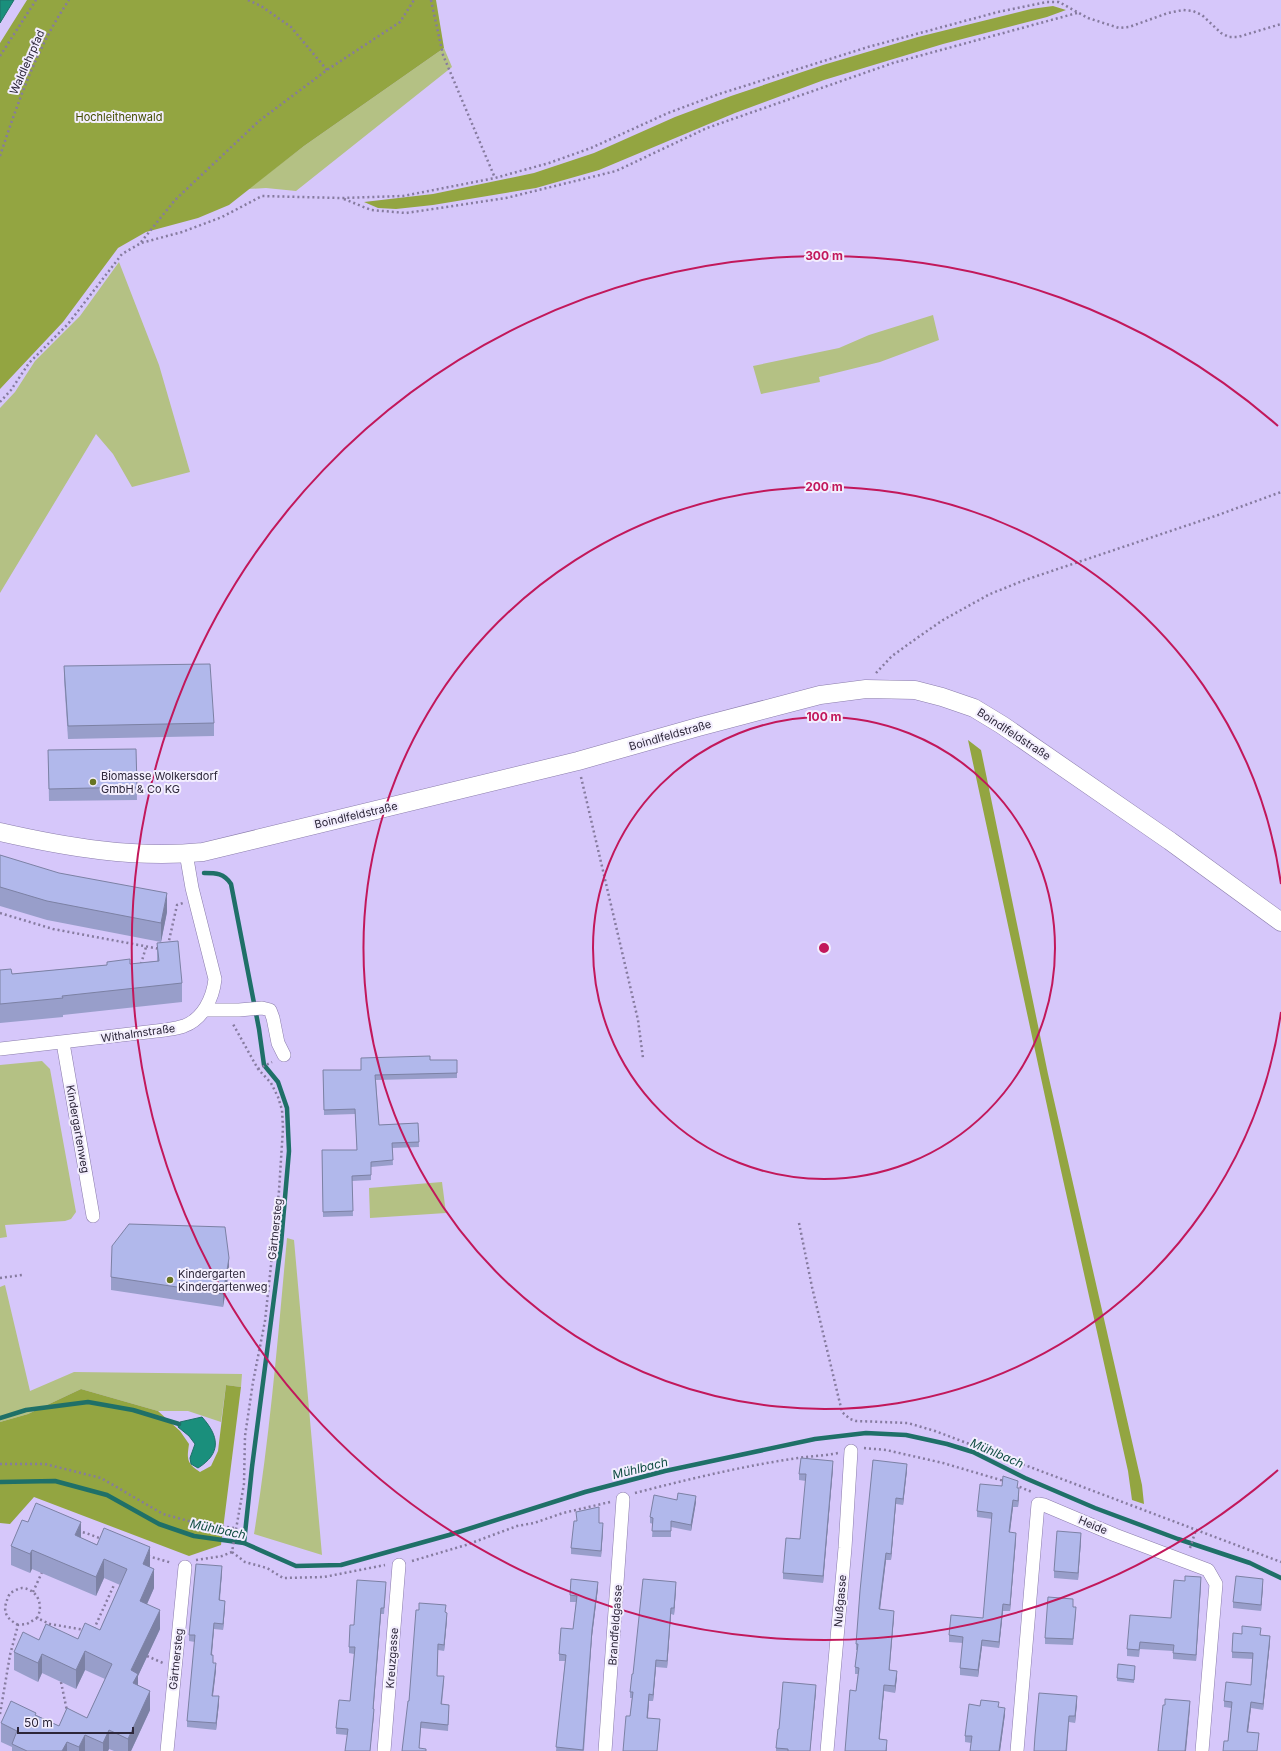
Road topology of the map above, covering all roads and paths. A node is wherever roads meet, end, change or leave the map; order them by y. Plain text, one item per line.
1 (36, 0) edge
2 (69, 0) edge
3 (248, 0) edge
4 (414, 0) edge
5 (431, 0) edge
6 (1078, 13) junction
7 (1281, 24) edge
8 (0, 56) edge
9 (327, 70) junction
10 (0, 156) edge
11 (494, 178) junction
12 (342, 198) junction
13 (141, 243) junction
14 (0, 402) edge
15 (1281, 492) edge
16 (866, 689) junction
17 (578, 761) junction
18 (0, 832) edge
19 (186, 853) junction
20 (195, 900) junction
21 (0, 913) edge
22 (1281, 922) edge
23 (146, 947) junction
24 (141, 968) edge
25 (205, 1010) junction
26 (225, 1010) junction
27 (63, 1043) junction
28 (0, 1049) edge
29 (284, 1055) dead end
30 (642, 1058) dead end
31 (272, 1062) dead end
32 (258, 1069) junction
33 (93, 1216) dead end
34 (799, 1223) dead end
35 (22, 1275) dead end
36 (0, 1278) edge
37 (851, 1450) dead end
38 (0, 1464) edge
39 (624, 1499) dead end
40 (235, 1528) junction
41 (71, 1530) edge
42 (1196, 1530) junction
43 (107, 1541) edge
44 (1189, 1549) dead end
45 (142, 1554) edge
46 (1281, 1562) edge
47 (47, 1564) edge
48 (399, 1565) dead end
49 (185, 1567) junction
50 (114, 1585) edge
51 (33, 1592) junction
52 (37, 1618) junction
53 (44, 1622) junction
54 (18, 1625) junction
55 (47, 1628) edge
56 (86, 1630) edge
57 (93, 1632) edge
58 (61, 1682) edge
59 (67, 1713) edge
60 (0, 1714) edge
61 (167, 1751) edge
62 (384, 1751) edge
63 (605, 1751) edge
64 (827, 1751) edge
65 (1017, 1751) edge
66 (1202, 1751) edge

1 - 8 path
2 - 10 path, Waldlehrpfad
3 - 9 path
4 - 9 path
5 - 11 path
6 - 7 path
6 - 11 path
6 - 12 path
9 - 13 path
11 - 12 path
12 - 13 path
13 - 14 path
15 - 16 path
16 - 17 street, Boindlfeldstraße
16 - 22 street, Boindlfeldstraße
17 - 19 street, Boindlfeldstraße
17 - 30 path
18 - 19 street, Boindlfeldstraße
19 - 20 street, Withalmstraße
20 - 23 path
20 - 25 street, Withalmstraße
21 - 23 path
23 - 24 path
25 - 26 street
25 - 27 street, Withalmstraße
26 - 29 street
26 - 32 path, Gärtnersteg
27 - 28 street, Withalmstraße
27 - 33 street, Kindergartenweg
31 - 32 path
32 - 40 path, Gärtnersteg
34 - 42 path
35 - 36 path
37 - 64 street, Nußgasse
38 - 40 path
39 - 63 street, Brandfeldgasse
40 - 49 path, Gärtnersteg
41 - 43 path
42 - 44 path
42 - 46 path
45 - 49 path
47 - 51 path
48 - 62 street, Kreuzgasse
49 - 61 street, Gärtnersteg
50 - 57 path
51 - 52 path
51 - 54 path
52 - 53 path
52 - 54 path
53 - 55 path
53 - 56 path
54 - 60 path
58 - 59 path
65 - 66 street, Heide

